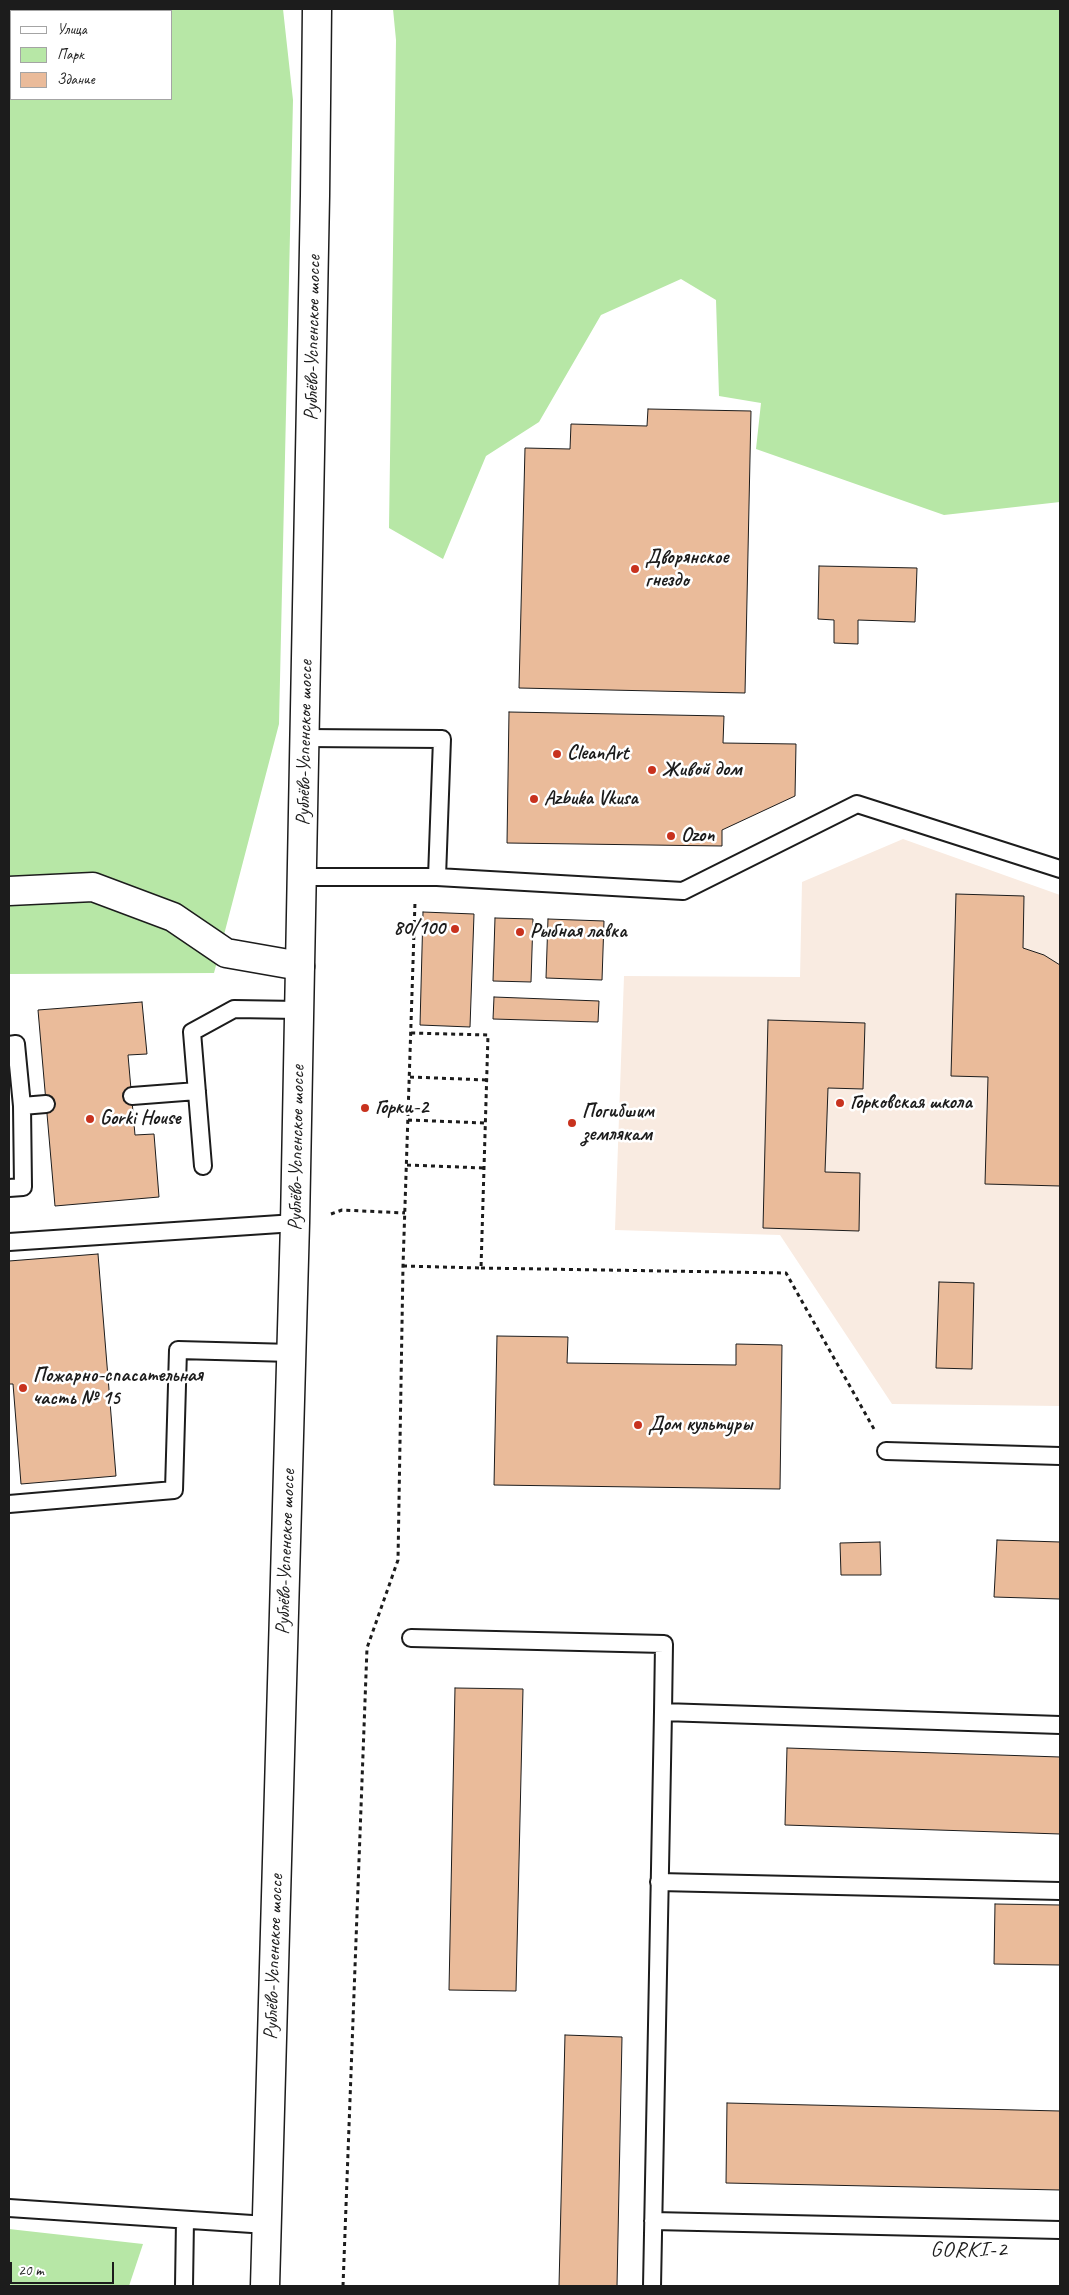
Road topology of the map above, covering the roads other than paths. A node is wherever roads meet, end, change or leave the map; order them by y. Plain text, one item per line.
1 (317, 9) edge
2 (305, 738) junction
3 (1060, 869) edge
4 (302, 877) junction
5 (438, 877) junction
6 (9, 890) edge
7 (300, 966) junction
8 (299, 1010) junction
9 (9, 1044) edge
10 (197, 1091) junction
11 (132, 1096) dead end
12 (46, 1104) dead end
13 (22, 1106) junction
14 (203, 1166) dead end
15 (9, 1188) edge
16 (295, 1223) junction
17 (9, 1242) edge
18 (292, 1353) junction
19 (886, 1451) road end
20 (1060, 1456) edge
21 (9, 1504) edge
22 (411, 1638) dead end
23 (663, 1712) junction
24 (1060, 1725) edge
25 (659, 1882) junction
26 (1060, 1891) edge
27 (9, 2208) edge
28 (186, 2220) junction
29 (653, 2221) junction
30 (266, 2225) junction
31 (1060, 2230) edge
32 (184, 2286) edge
33 (265, 2286) edge
34 (652, 2286) edge

1 - 2 main road, Рублёво-Успенское шоссе
2 - 4 main road, Рублёво-Успенское шоссе
2 - 5 lane
3 - 5 lane
4 - 5 lane
4 - 7 main road, Рублёво-Успенское шоссе
6 - 7 main road
7 - 8 main road, Рублёво-Успенское шоссе
8 - 10 lane
8 - 16 main road, Рублёво-Успенское шоссе
9 - 13 lane
10 - 11 lane
10 - 14 lane
12 - 13 lane
13 - 15 lane
16 - 17 lane
16 - 18 main road, Рублёво-Успенское шоссе
18 - 21 lane
18 - 30 main road, Рублёво-Успенское шоссе
19 - 20 lane
22 - 23 lane
23 - 24 lane
23 - 25 lane
25 - 26 lane
25 - 29 lane
27 - 28 lane
28 - 30 lane
28 - 32 lane
29 - 31 lane
29 - 34 lane
30 - 33 main road, Рублёво-Успенское шоссе

